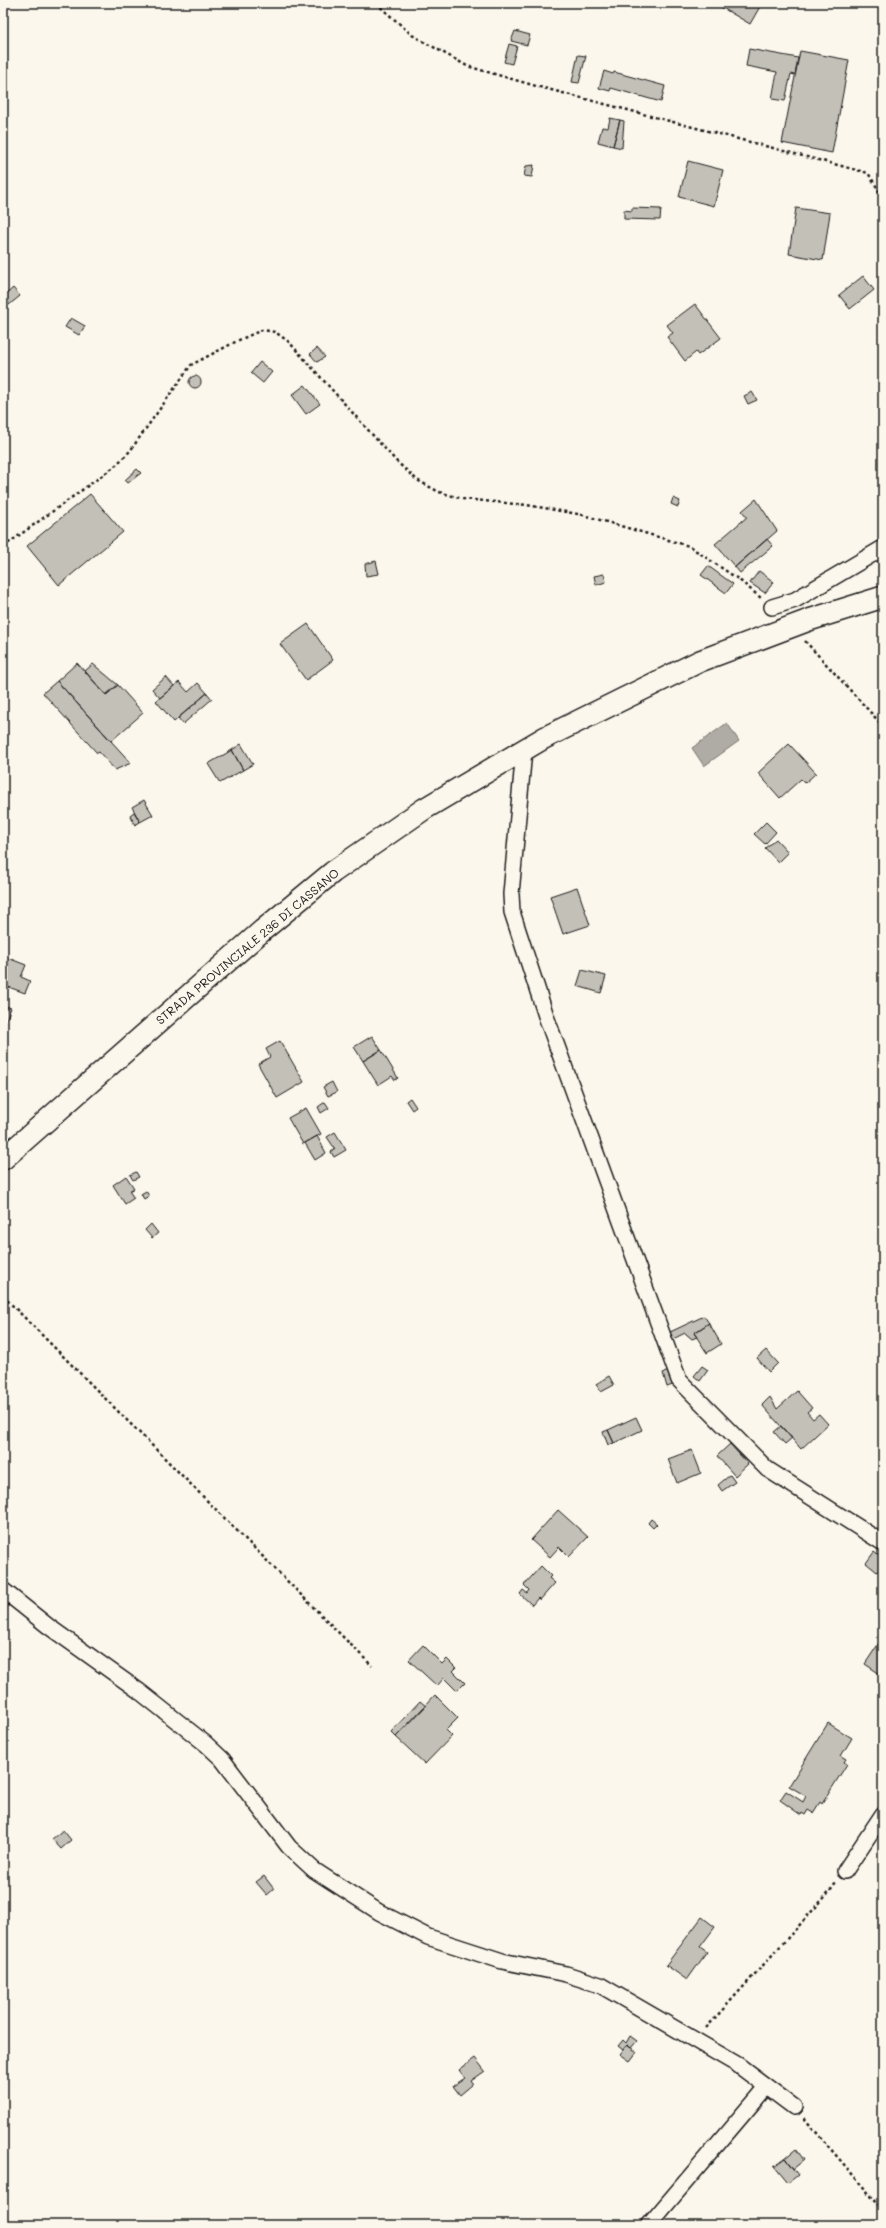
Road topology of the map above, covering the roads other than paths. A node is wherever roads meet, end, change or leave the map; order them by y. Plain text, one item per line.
1 (883, 548) edge
2 (883, 597) edge
3 (772, 607) road end
4 (524, 750) junction
5 (3, 1159) edge
6 (883, 1543) edge
7 (3, 1590) edge
8 (883, 1814) edge
9 (845, 1871) road end
10 (766, 2087) junction
11 (794, 2107) road end
12 (649, 2225) edge

1 - 3 street
2 - 4 main road, STRADA PROVINCIALE 236 DI CASSANO
4 - 5 main road, STRADA PROVINCIALE 236 DI CASSANO
4 - 6 street
7 - 10 street
8 - 9 street
10 - 11 street
10 - 12 street

